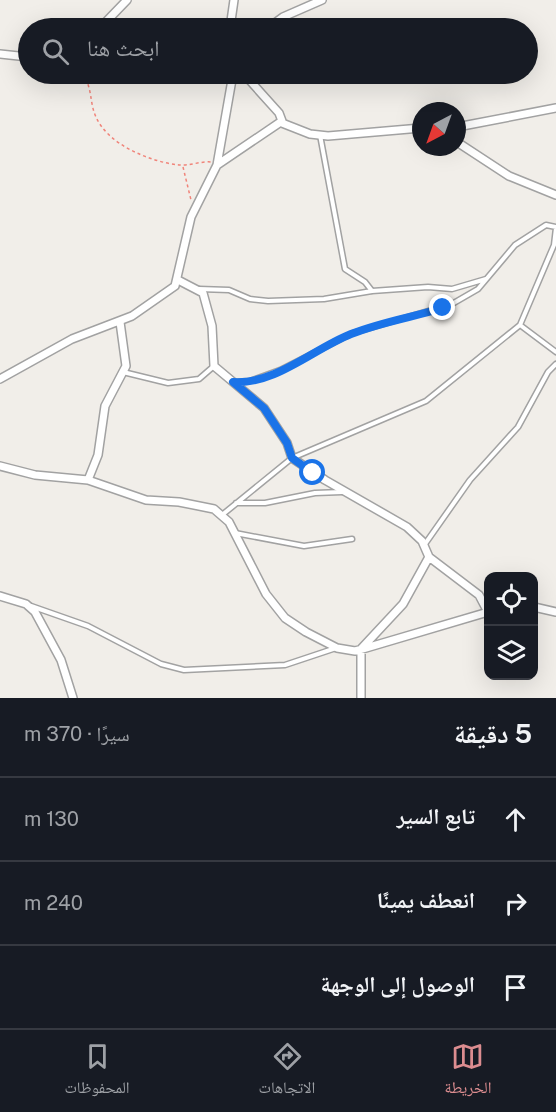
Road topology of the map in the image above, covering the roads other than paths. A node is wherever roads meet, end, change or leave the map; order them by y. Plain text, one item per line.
1 (127, 0) edge
2 (234, 0) edge
3 (322, 0) edge
4 (110, 18) edge
5 (231, 18) edge
6 (283, 18) edge
7 (0, 54) edge
8 (18, 56) edge
9 (231, 84) edge
10 (253, 84) edge
11 (556, 108) edge
12 (282, 123) junction
13 (466, 125) edge
14 (412, 129) edge
15 (320, 135) junction
16 (466, 148) edge
17 (217, 165) junction
18 (556, 195) edge
19 (556, 227) edge
20 (487, 279) junction
21 (178, 280) junction
22 (198, 289) junction
23 (372, 291) junction
24 (120, 322) junction
25 (520, 326) junction
26 (556, 352) edge
27 (556, 364) edge
28 (214, 366) junction
29 (123, 372) junction
30 (0, 379) edge
31 (233, 382) junction
32 (292, 458) junction
33 (0, 466) edge
34 (88, 480) junction
35 (345, 492) junction
36 (236, 503) junction
37 (222, 515) junction
38 (236, 533) junction
39 (352, 539) dead end
40 (424, 543) junction
41 (429, 557) junction
42 (0, 596) edge
43 (484, 604) edge
44 (29, 606) junction
45 (538, 608) edge
46 (556, 612) edge
47 (484, 613) edge
48 (337, 648) junction
49 (361, 650) junction
50 (73, 698) edge
51 (361, 698) edge

1 - 4 street
2 - 5 street
3 - 6 street
7 - 8 street
9 - 17 street
10 - 12 street
11 - 13 street
12 - 15 street
12 - 17 street
14 - 15 street
15 - 23 lane
16 - 18 street
17 - 21 street
19 - 20 lane
19 - 25 lane
20 - 23 lane
20 - 31 lane
21 - 22 street
21 - 24 street
22 - 23 lane
22 - 28 street
24 - 29 street
24 - 30 street
25 - 26 lane
25 - 32 lane
27 - 40 lane
28 - 29 lane
28 - 31 street
29 - 34 street
31 - 32 street
32 - 35 street
32 - 36 lane
33 - 34 street
34 - 37 street
35 - 36 lane
35 - 40 street
36 - 37 lane
37 - 38 street
38 - 39 lane
38 - 48 street
40 - 41 street
41 - 43 street
41 - 49 street
42 - 44 street
44 - 48 lane
44 - 50 street
45 - 46 street
47 - 49 street
48 - 49 street
49 - 51 street

